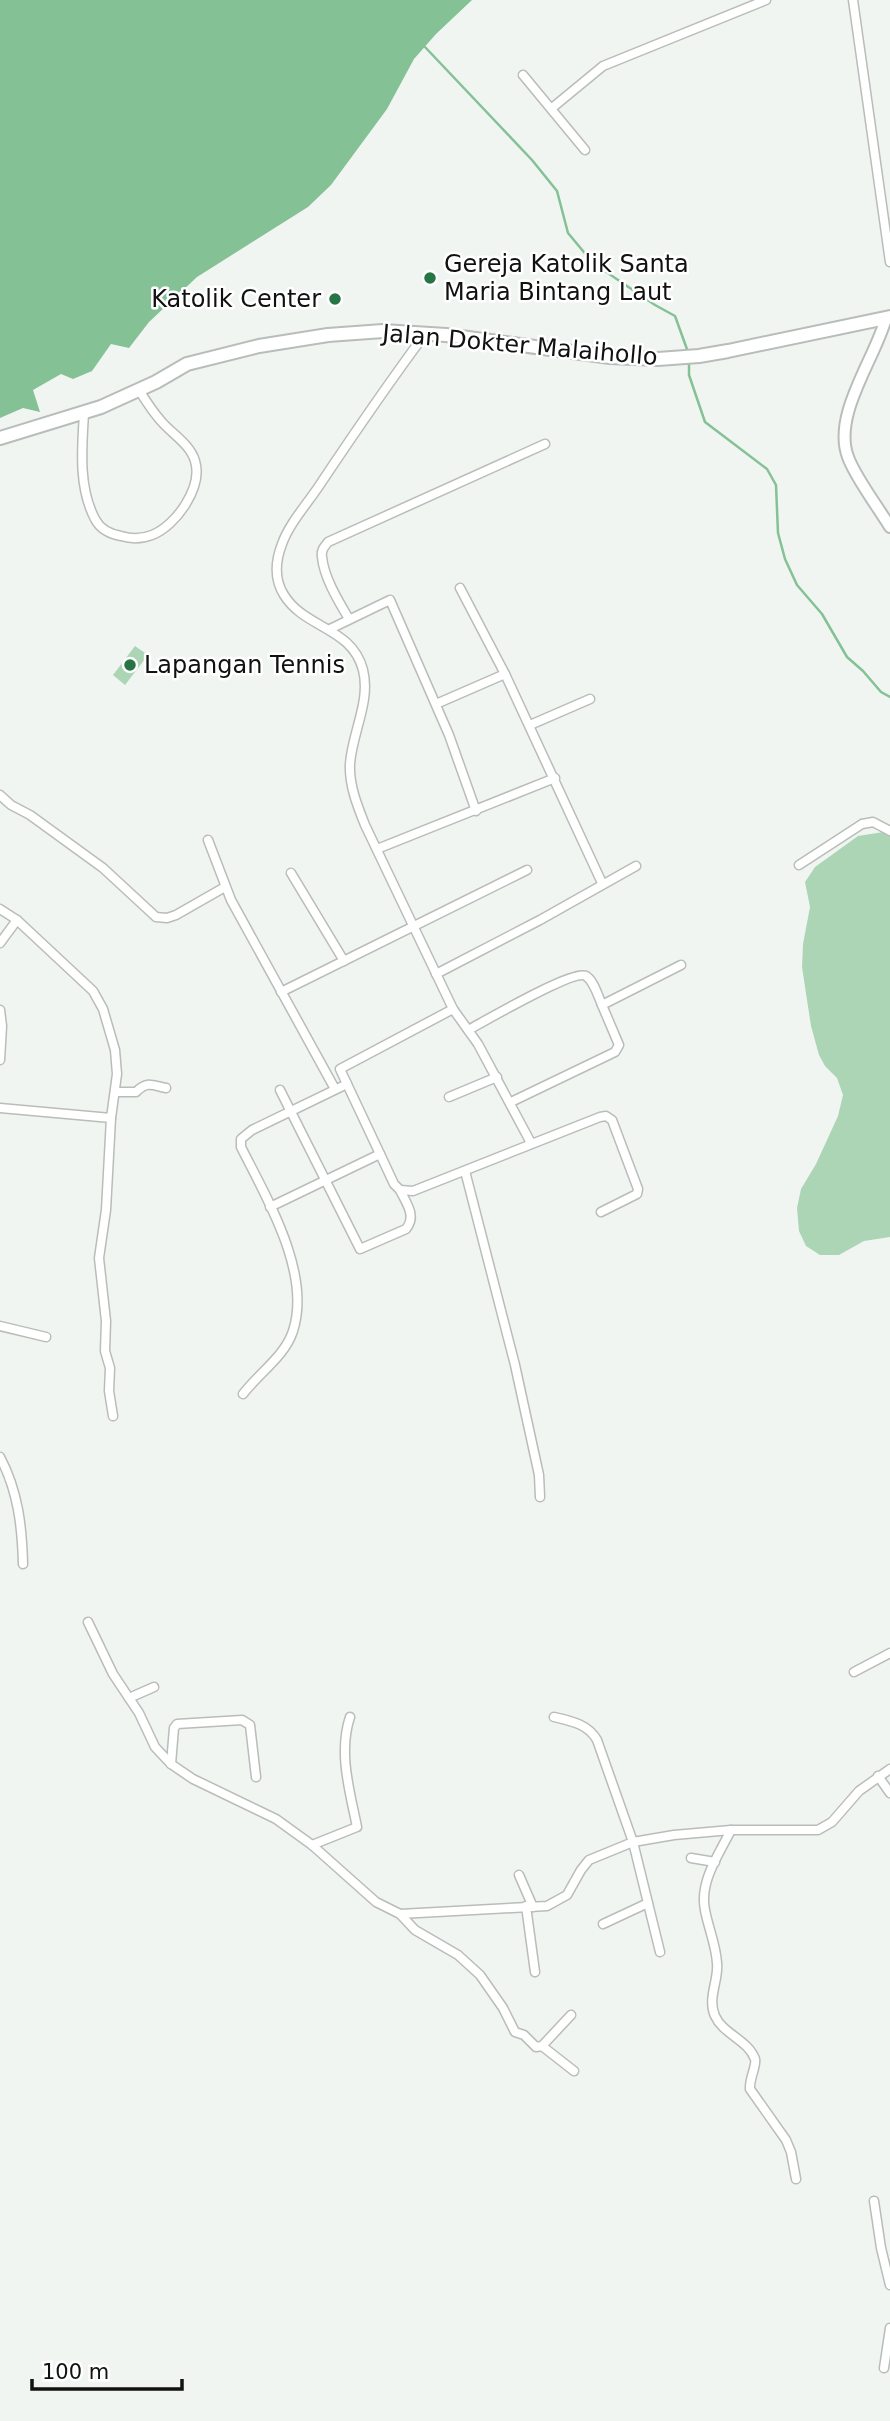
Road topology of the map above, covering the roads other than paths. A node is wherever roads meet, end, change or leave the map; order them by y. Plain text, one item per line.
1 (766, 0) edge
2 (853, 0) edge
3 (523, 75) dead end
4 (552, 108) junction
5 (585, 150) dead end
6 (890, 262) edge
7 (888, 317) edge
8 (425, 334) junction
9 (139, 390) junction
10 (84, 413) junction
11 (0, 438) edge
12 (545, 444) dead end
13 (890, 527) edge
14 (460, 588) dead end
15 (349, 619) junction
16 (330, 629) junction
17 (505, 674) junction
18 (590, 699) dead end
19 (436, 704) junction
20 (530, 725) junction
21 (555, 778) junction
22 (0, 795) edge
23 (476, 811) junction
24 (890, 831) edge
25 (208, 840) dead end
26 (377, 849) junction
27 (799, 865) dead end
28 (636, 866) dead end
29 (527, 870) dead end
30 (292, 873) dead end
31 (602, 883) junction
32 (225, 887) junction
33 (0, 909) edge
34 (17, 920) junction
35 (414, 926) junction
36 (0, 943) edge
37 (344, 961) junction
38 (681, 965) dead end
39 (436, 974) junction
40 (281, 992) junction
41 (602, 1004) junction
42 (453, 1009) junction
43 (0, 1010) edge
44 (468, 1030) junction
45 (0, 1060) edge
46 (340, 1069) junction
47 (327, 1075) junction
48 (497, 1077) junction
49 (347, 1084) junction
50 (166, 1088) dead end
51 (335, 1089) junction
52 (280, 1090) dead end
53 (115, 1092) junction
54 (449, 1097) dead end
55 (511, 1102) junction
56 (0, 1108) edge
57 (291, 1111) junction
58 (111, 1118) junction
59 (531, 1143) junction
60 (380, 1154) junction
61 (465, 1171) junction
62 (325, 1181) junction
63 (400, 1190) junction
64 (270, 1208) junction
65 (601, 1212) dead end
66 (0, 1326) edge
67 (46, 1338) dead end
68 (243, 1394) dead end
69 (113, 1416) dead end
70 (0, 1457) edge
71 (540, 1497) dead end
72 (23, 1564) dead end
73 (88, 1622) dead end
74 (890, 1653) edge
75 (854, 1672) dead end
76 (153, 1687) dead end
77 (129, 1698) junction
78 (350, 1717) dead end
79 (554, 1717) dead end
80 (171, 1764) junction
81 (890, 1769) edge
82 (878, 1776) junction
83 (256, 1777) dead end
84 (890, 1793) edge
85 (731, 1830) junction
86 (633, 1842) junction
87 (312, 1845) junction
88 (691, 1858) dead end
89 (715, 1862) junction
90 (519, 1875) dead end
91 (648, 1903) junction
92 (530, 1906) junction
93 (400, 1914) junction
94 (603, 1924) dead end
95 (660, 1951) dead end
96 (535, 1972) dead end
97 (571, 2015) dead end
98 (542, 2046) junction
99 (574, 2071) dead end
100 (796, 2179) dead end
101 (874, 2201) dead end
102 (890, 2285) edge
103 (890, 2328) edge
104 (884, 2368) dead end

1 - 4 street
2 - 6 street
3 - 4 street
4 - 5 street
7 - 8 main road, Jalan Dokter Malaihollo
7 - 13 street
8 - 9 main road, Jalan Dokter Malaihollo
8 - 16 street
9 - 10 main road, Jalan Dokter Malaihollo
9 - 10 street
10 - 11 main road, Jalan Dokter Malaihollo
12 - 15 street
14 - 17 street
15 - 16 street
15 - 19 street
16 - 26 street
17 - 19 street
17 - 20 street
18 - 20 street
19 - 23 street
20 - 21 street
21 - 23 street
21 - 31 street
22 - 32 street
23 - 26 street
24 - 27 street
25 - 32 street
26 - 35 street
28 - 31 street
29 - 35 street
30 - 37 street
31 - 39 street
32 - 40 street
33 - 34 street
34 - 36 street
34 - 53 street
35 - 37 street
35 - 39 street
37 - 40 street
38 - 41 street
39 - 42 street
40 - 47 street
41 - 44 street
41 - 55 street
42 - 44 street
42 - 46 street
43 - 45 street
44 - 48 street
46 - 47 street
46 - 49 street
47 - 51 street
48 - 54 street
48 - 55 street
49 - 51 street
49 - 60 street
50 - 53 street
51 - 57 street
52 - 57 street
53 - 58 street
55 - 59 street
56 - 58 street
57 - 62 street
57 - 64 street
58 - 69 street
59 - 61 street
59 - 65 street
60 - 62 street
60 - 63 street
61 - 63 street
61 - 71 street
62 - 63 street
62 - 64 street
64 - 68 street
66 - 67 street
70 - 72 street
73 - 77 street
74 - 75 street
76 - 77 street
77 - 80 street
78 - 87 street
79 - 86 street
80 - 83 street
80 - 87 street
81 - 82 street
82 - 84 street
82 - 85 street
85 - 86 street
85 - 89 street
86 - 91 street
86 - 92 street
87 - 93 street
88 - 89 street
89 - 100 street
90 - 92 street
91 - 94 street
91 - 95 street
92 - 93 street
92 - 96 street
93 - 98 street
97 - 98 street
98 - 99 street
101 - 102 street
103 - 104 street

